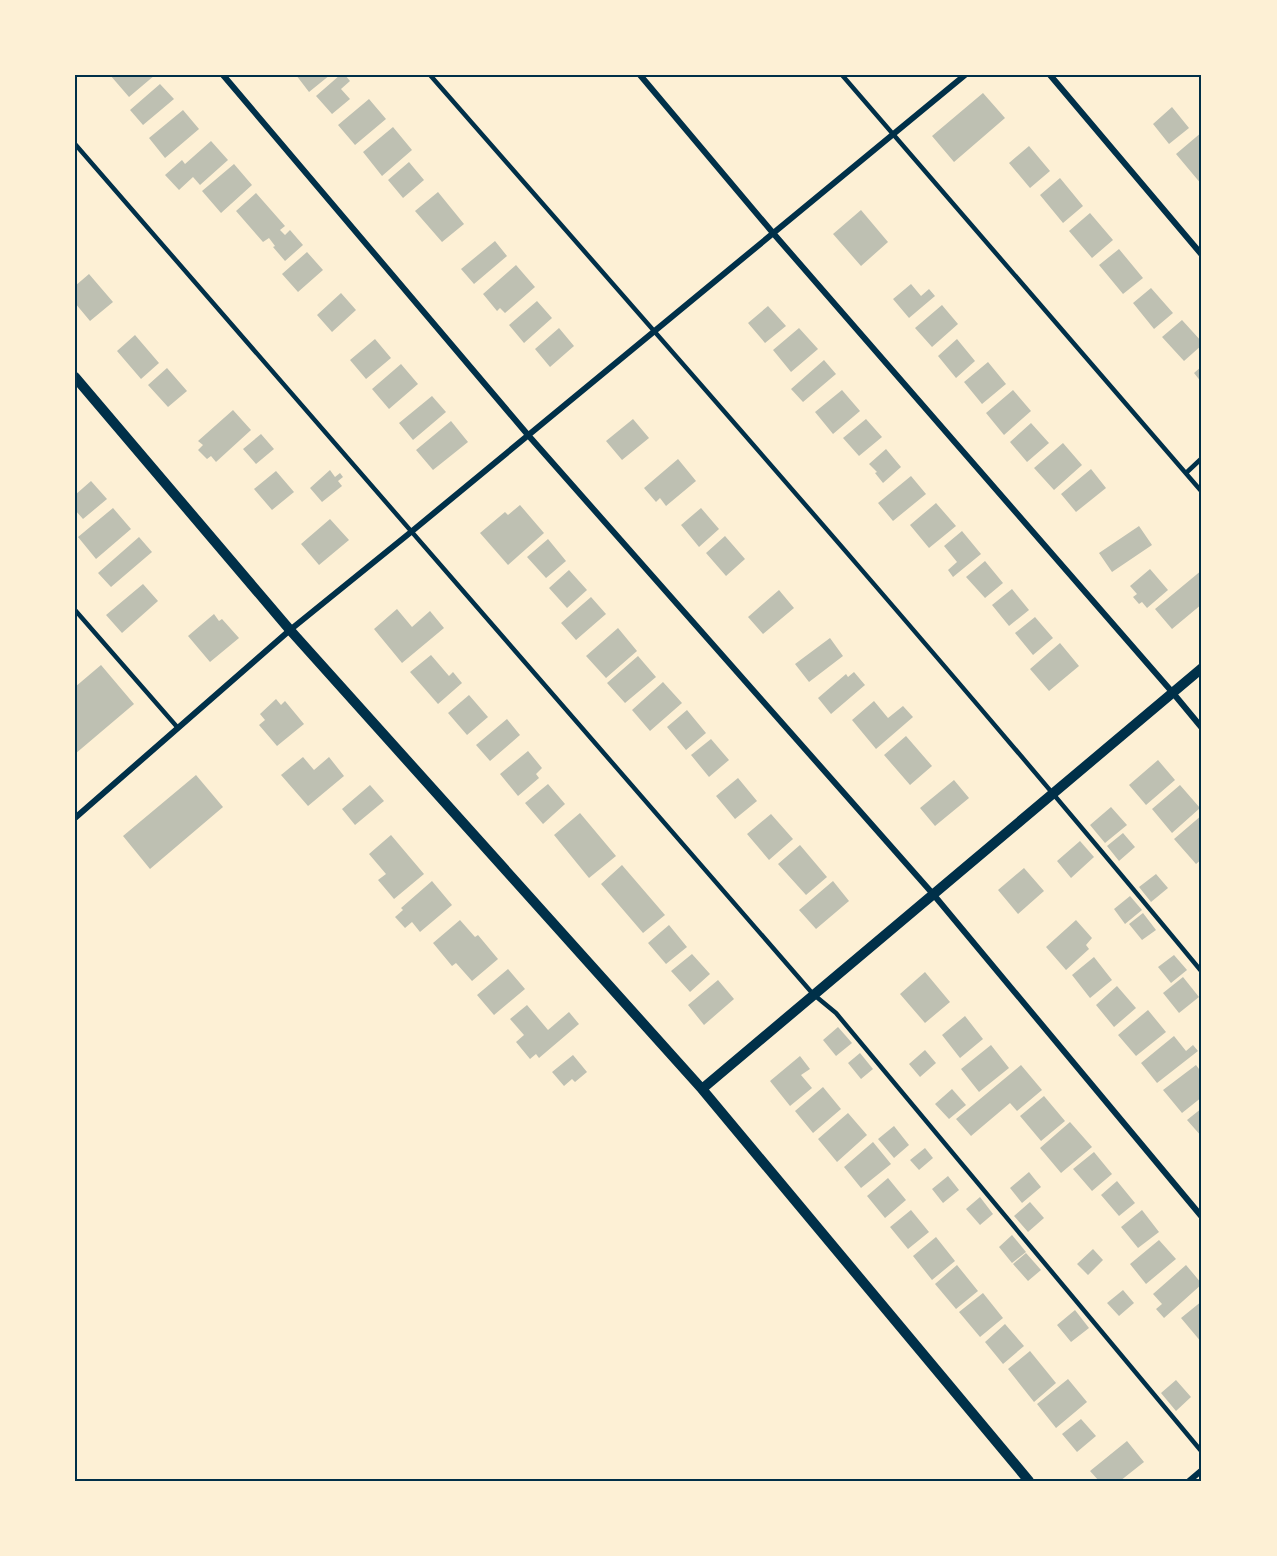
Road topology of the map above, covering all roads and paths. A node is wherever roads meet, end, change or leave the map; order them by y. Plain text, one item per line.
1 (223, 75) edge
2 (430, 75) edge
3 (640, 75) edge
4 (842, 75) edge
5 (965, 75) edge
6 (1050, 75) edge
7 (894, 134) junction
8 (75, 144) edge
9 (773, 233) junction
10 (1202, 255) edge
11 (654, 331) junction
12 (75, 377) edge
13 (528, 435) junction
14 (1202, 458) edge
15 (1185, 473) junction
16 (1202, 492) edge
17 (411, 532) junction
18 (75, 610) edge
19 (290, 630) junction
20 (1202, 668) edge
21 (1173, 693) junction
22 (178, 728) junction
23 (1202, 728) edge
24 (1054, 793) junction
25 (75, 818) edge
26 (933, 894) junction
27 (1202, 972) edge
28 (813, 994) junction
29 (702, 1089) junction
30 (1202, 1217) edge
31 (1202, 1452) edge
32 (1202, 1470) edge
33 (1029, 1481) edge
34 (1189, 1481) edge

1 - 13 street
2 - 11 lane
3 - 9 street
4 - 7 lane
5 - 7 street
6 - 10 street
7 - 9 street
7 - 15 lane
8 - 17 lane
9 - 11 street
9 - 21 street
11 - 13 street
11 - 24 lane
12 - 19 street
13 - 17 street
13 - 26 street
14 - 15 lane
15 - 16 lane
17 - 19 street
17 - 28 lane
18 - 22 lane
19 - 22 street
19 - 29 street
20 - 21 street
21 - 23 street
21 - 24 street
22 - 25 street
24 - 26 street
24 - 27 lane
26 - 28 street
26 - 30 street
28 - 29 street
28 - 31 lane
29 - 33 street
32 - 34 street

